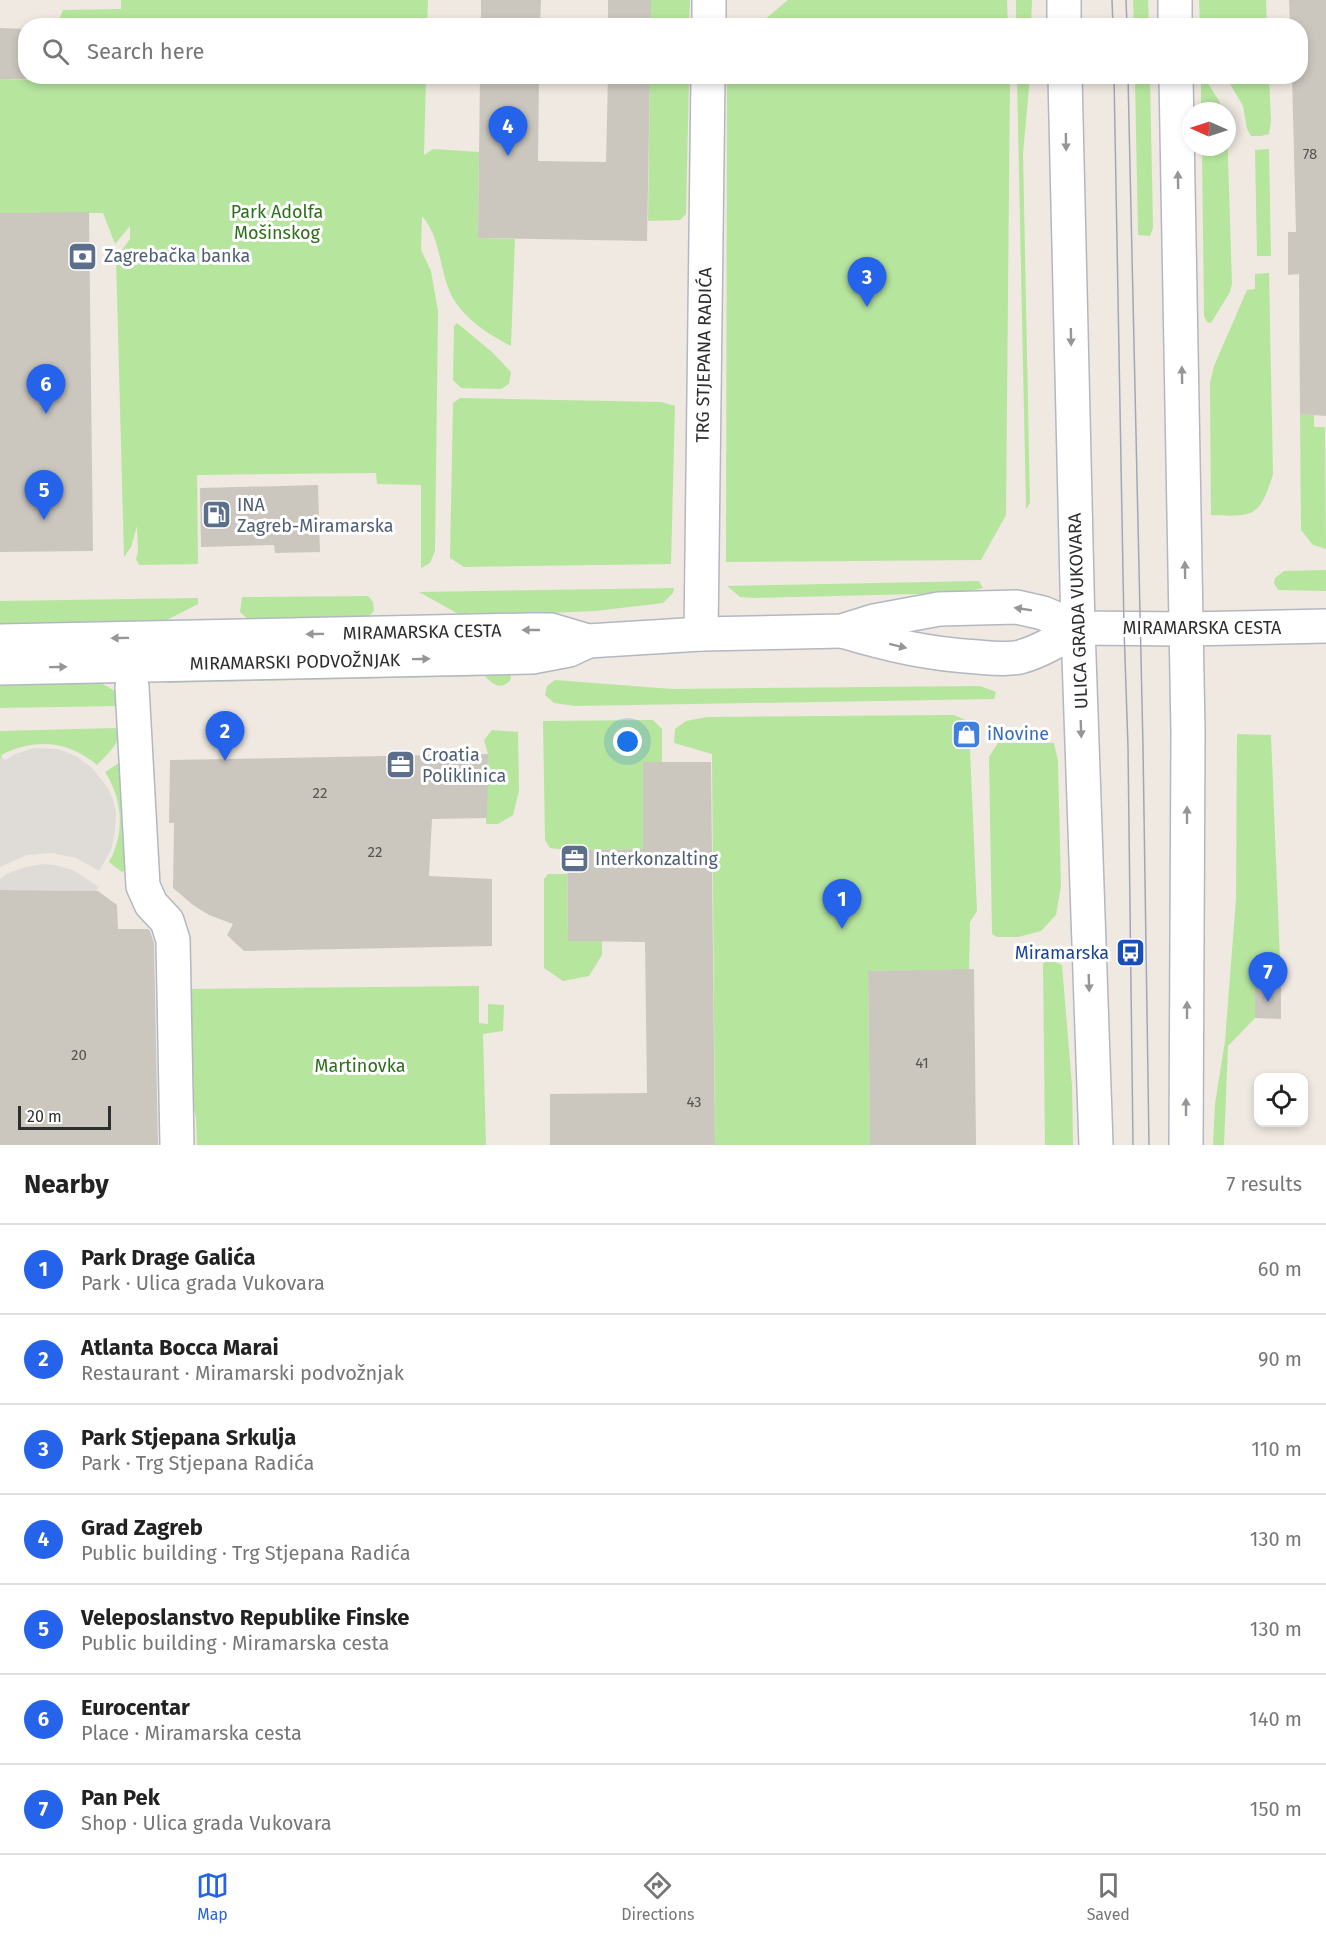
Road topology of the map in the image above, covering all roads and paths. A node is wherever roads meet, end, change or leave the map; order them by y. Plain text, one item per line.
1 (709, 0) edge
2 (1064, 0) edge
3 (1175, 0) edge
4 (709, 18) edge
5 (1064, 18) edge
6 (1175, 18) edge
7 (708, 84) edge
8 (1065, 84) edge
9 (1176, 84) edge
10 (1326, 626) edge
11 (1078, 628) junction
12 (1187, 629) junction
13 (842, 631) junction
14 (701, 634) junction
15 (0, 641) edge
16 (588, 641) junction
17 (0, 668) edge
18 (132, 687) dead end
19 (177, 1145) edge
20 (1096, 1145) edge
21 (1186, 1145) edge

1 - 4 street
2 - 5 street
3 - 6 street
7 - 14 street, TRG STJEPANA RADIĆA
8 -> 11 street, ULICA GRADA VUKOVARA
12 -> 9 street
10 - 12 street, MIRAMARSKA CESTA
11 - 12 street, MIRAMARSKA CESTA
11 -> 13 street, MIRAMARSKA CESTA
13 -> 11 street, MIRAMARSKA CESTA
11 -> 20 street, ULICA GRADA VUKOVARA
21 -> 12 street
13 - 14 street, MIRAMARSKA CESTA
14 - 16 street, MIRAMARSKA CESTA
16 -> 15 street, MIRAMARSKA CESTA
17 -> 16 street, MIRAMARSKI PODVOŽNJAK
18 - 19 street

